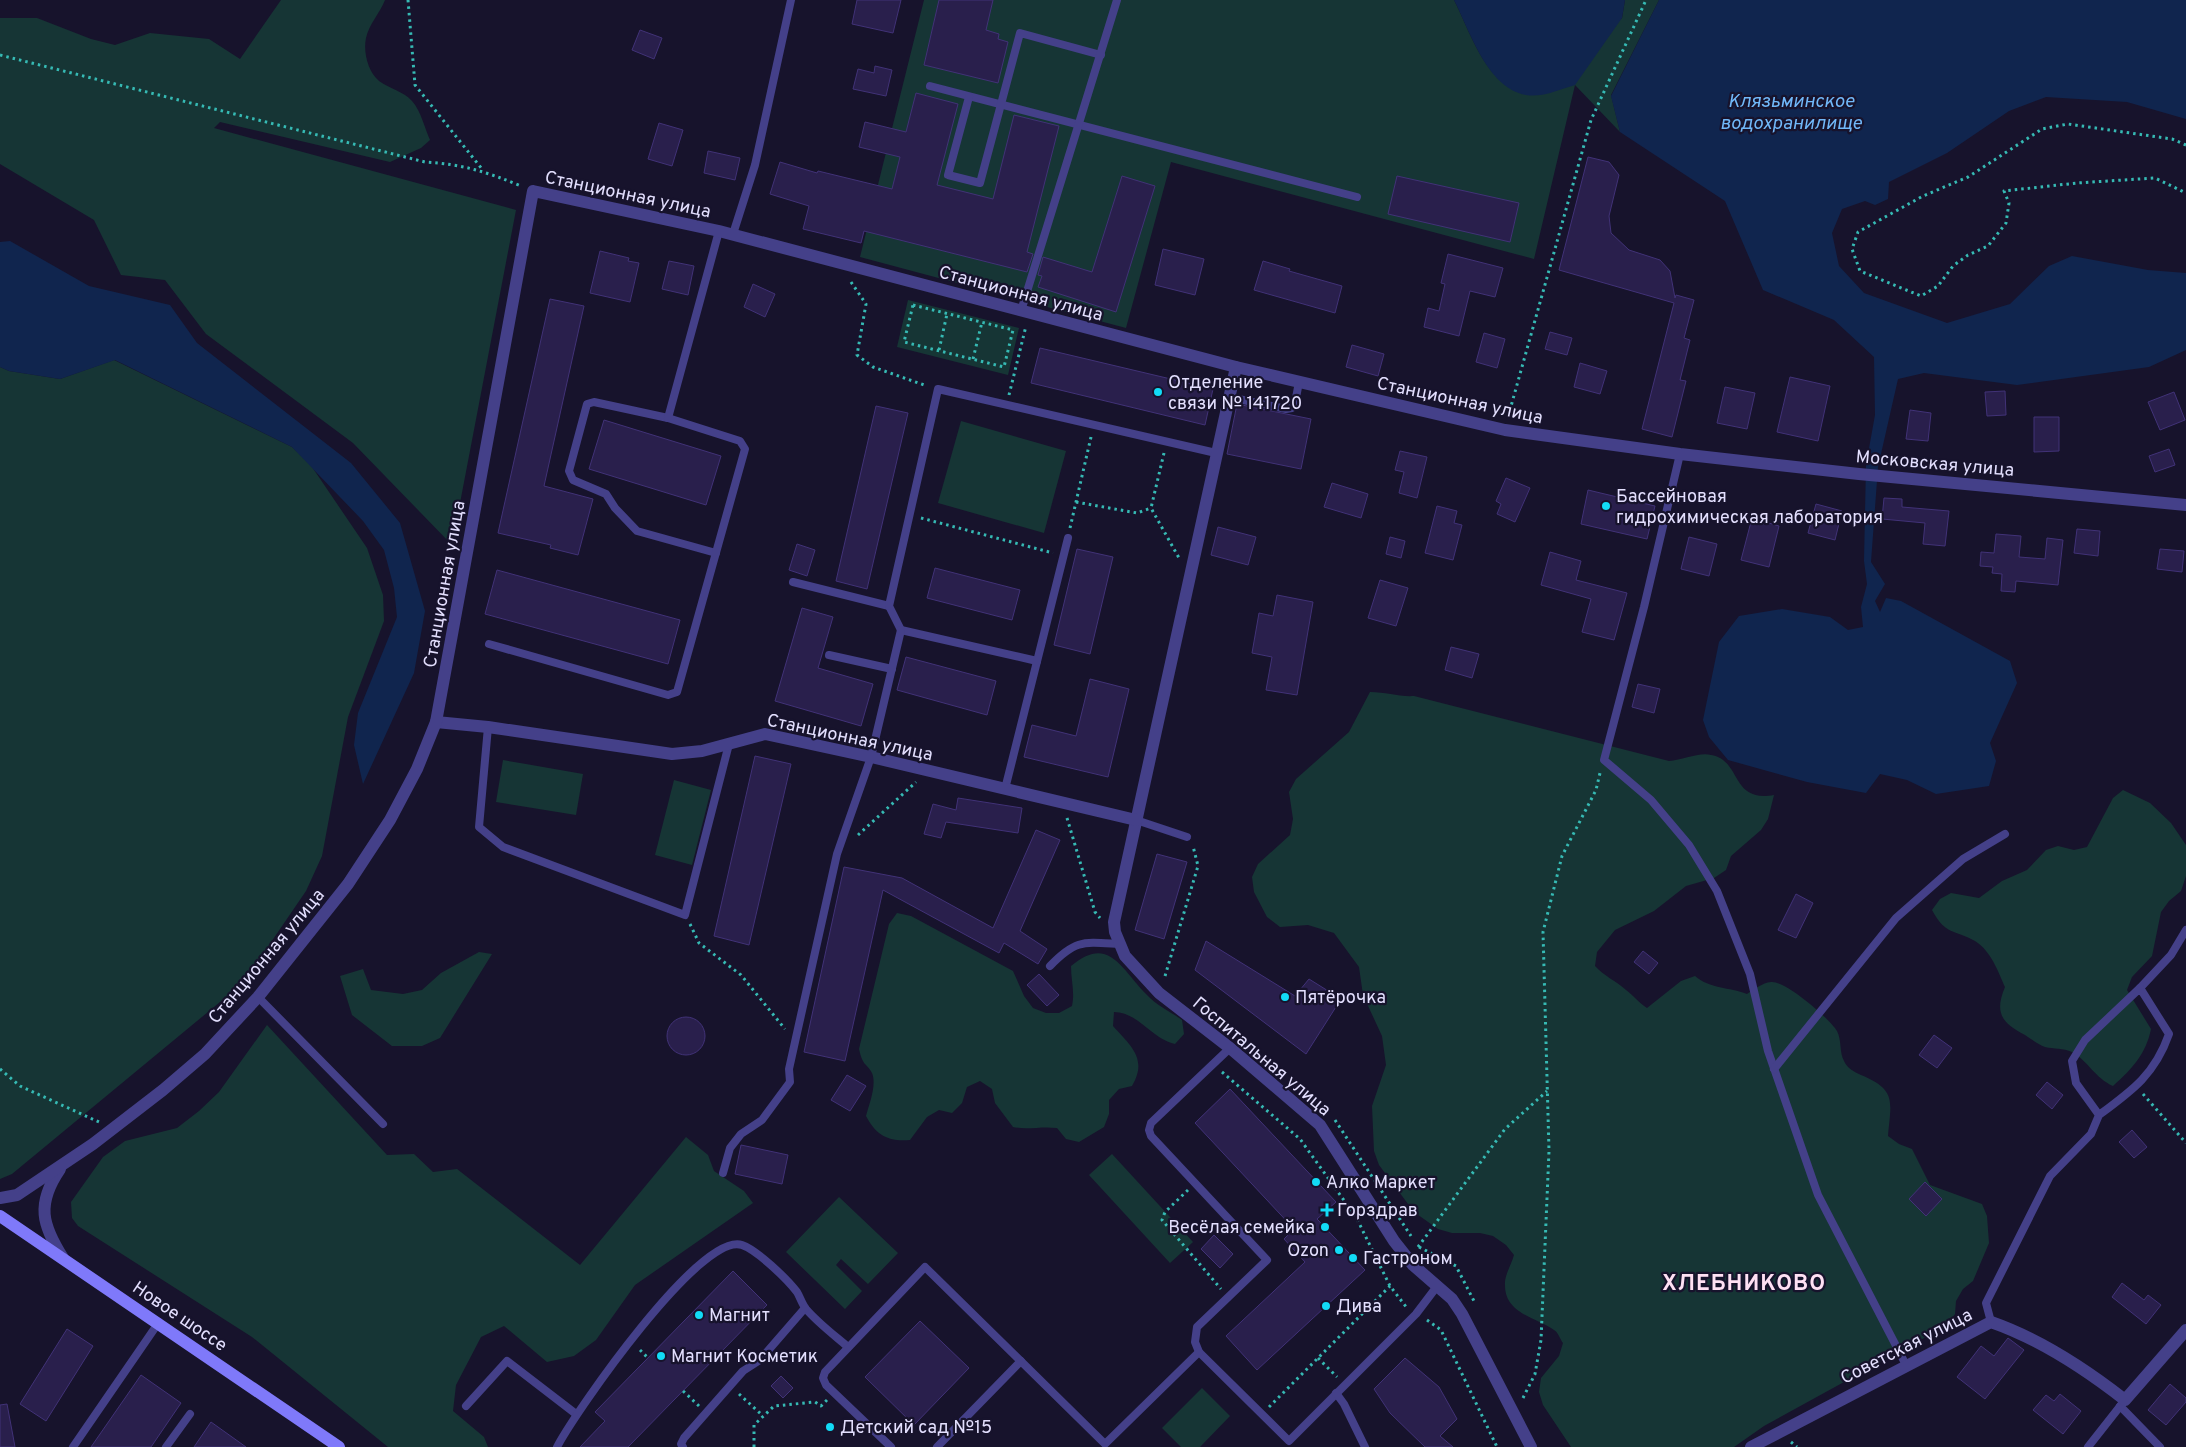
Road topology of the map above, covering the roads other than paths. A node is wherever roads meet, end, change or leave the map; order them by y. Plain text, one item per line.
1 (791, 0) edge
2 (1117, 0) edge
3 (1101, 55) junction
4 (930, 86) dead end
5 (969, 97) junction
6 (1002, 106) junction
7 (1079, 126) junction
8 (1357, 197) dead end
9 (719, 231) junction
10 (733, 234) junction
11 (1025, 312) junction
12 (1236, 367) junction
13 (1299, 382) junction
14 (1229, 397) junction
15 (668, 418) junction
16 (1216, 453) junction
17 (1680, 454) junction
18 (2186, 505) edge
19 (1068, 538) road end
20 (716, 553) junction
21 (793, 582) dead end
22 (889, 606) junction
23 (902, 630) junction
24 (490, 644) dead end
25 (829, 655) dead end
26 (1037, 661) junction
27 (892, 669) junction
28 (436, 722) junction
29 (488, 727) junction
30 (728, 744) junction
31 (871, 757) junction
32 (1005, 789) junction
33 (1136, 820) junction
34 (2005, 834) dead end
35 (1187, 837) road end
36 (2186, 930) edge
37 (1119, 944) junction
38 (1050, 966) dead end
39 (2140, 988) junction
40 (258, 997) junction
41 (1230, 1048) junction
42 (1774, 1069) junction
43 (2099, 1115) junction
44 (383, 1124) dead end
45 (64, 1164) junction
46 (723, 1173) dead end
47 (4, 1198) edge
48 (4, 1219) edge
49 (63, 1258) junction
50 (1438, 1285) junction
51 (805, 1308) junction
52 (159, 1322) junction
53 (1991, 1322) junction
54 (2186, 1330) edge
55 (848, 1348) junction
56 (1199, 1352) junction
57 (1021, 1361) junction
58 (1906, 1365) junction
59 (1336, 1393) junction
60 (2122, 1403) junction
61 (466, 1406) dead end
62 (190, 1414) dead end
63 (576, 1414) junction
64 (73, 1447) edge
65 (166, 1447) edge
66 (340, 1447) edge
67 (556, 1447) edge
68 (683, 1447) edge
69 (891, 1447) edge
70 (937, 1447) edge
71 (1365, 1447) edge
72 (1531, 1447) edge
73 (1750, 1447) edge
74 (2088, 1447) edge
75 (2160, 1447) edge

1 - 10 lane
2 - 3 lane
3 - 6 lane
3 - 7 lane
4 - 5 lane
5 - 6 lane
5 - 6 lane
6 - 7 lane
7 - 8 lane
7 - 11 lane
9 - 10 street, Станционная улица
9 - 15 lane
9 - 28 street, Станционная улица
10 - 11 street, Станционная улица
11 - 12 street, Станционная улица
12 - 13 street, Станционная улица
12 - 14 street
13 - 14 lane
13 - 17 street, Станционная улица
14 - 16 street
15 - 20 lane
15 - 20 lane
16 - 22 lane
16 - 33 street
17 - 18 street, Московская улица
17 - 42 lane
19 - 26 lane
20 - 24 lane
21 - 22 lane
22 - 23 lane
23 - 26 lane
23 - 27 lane
25 - 27 lane
26 - 32 lane
27 - 31 lane
28 - 29 street, Станционная улица
28 - 40 street, Станционная улица
29 - 30 street, Станционная улица
29 - 30 lane
30 - 31 street, Станционная улица
31 - 32 street, Станционная улица
31 - 46 lane
32 - 33 street, Станционная улица
33 - 35 lane
33 - 37 street, Госпитальная улица
34 - 42 lane
36 - 39 lane
37 - 38 lane
37 - 41 street, Госпитальная улица
39 - 43 lane
39 - 43 lane
40 - 44 lane
40 - 45 street, Станционная улица
41 - 50 street, Госпитальная улица
41 - 56 lane
42 - 58 lane
43 - 53 lane
45 - 47 street, Станционная улица
45 - 49 street
47 - 48 street
48 - 49 street, Новое шоссе
49 - 52 street, Новое шоссе
50 - 59 lane
50 - 72 street, Госпитальная улица
51 - 55 lane
51 - 63 lane
51 - 68 lane
52 - 64 lane
52 - 66 street, Новое шоссе
53 - 58 street, Советская улица
53 - 60 street, Советская улица
54 - 60 street
55 - 57 lane
55 - 69 lane
56 - 57 lane
56 - 59 lane
57 - 70 lane
58 - 73 street, Советская улица
59 - 71 lane
60 - 74 lane
60 - 75 lane
61 - 63 lane
62 - 65 lane
63 - 67 lane

